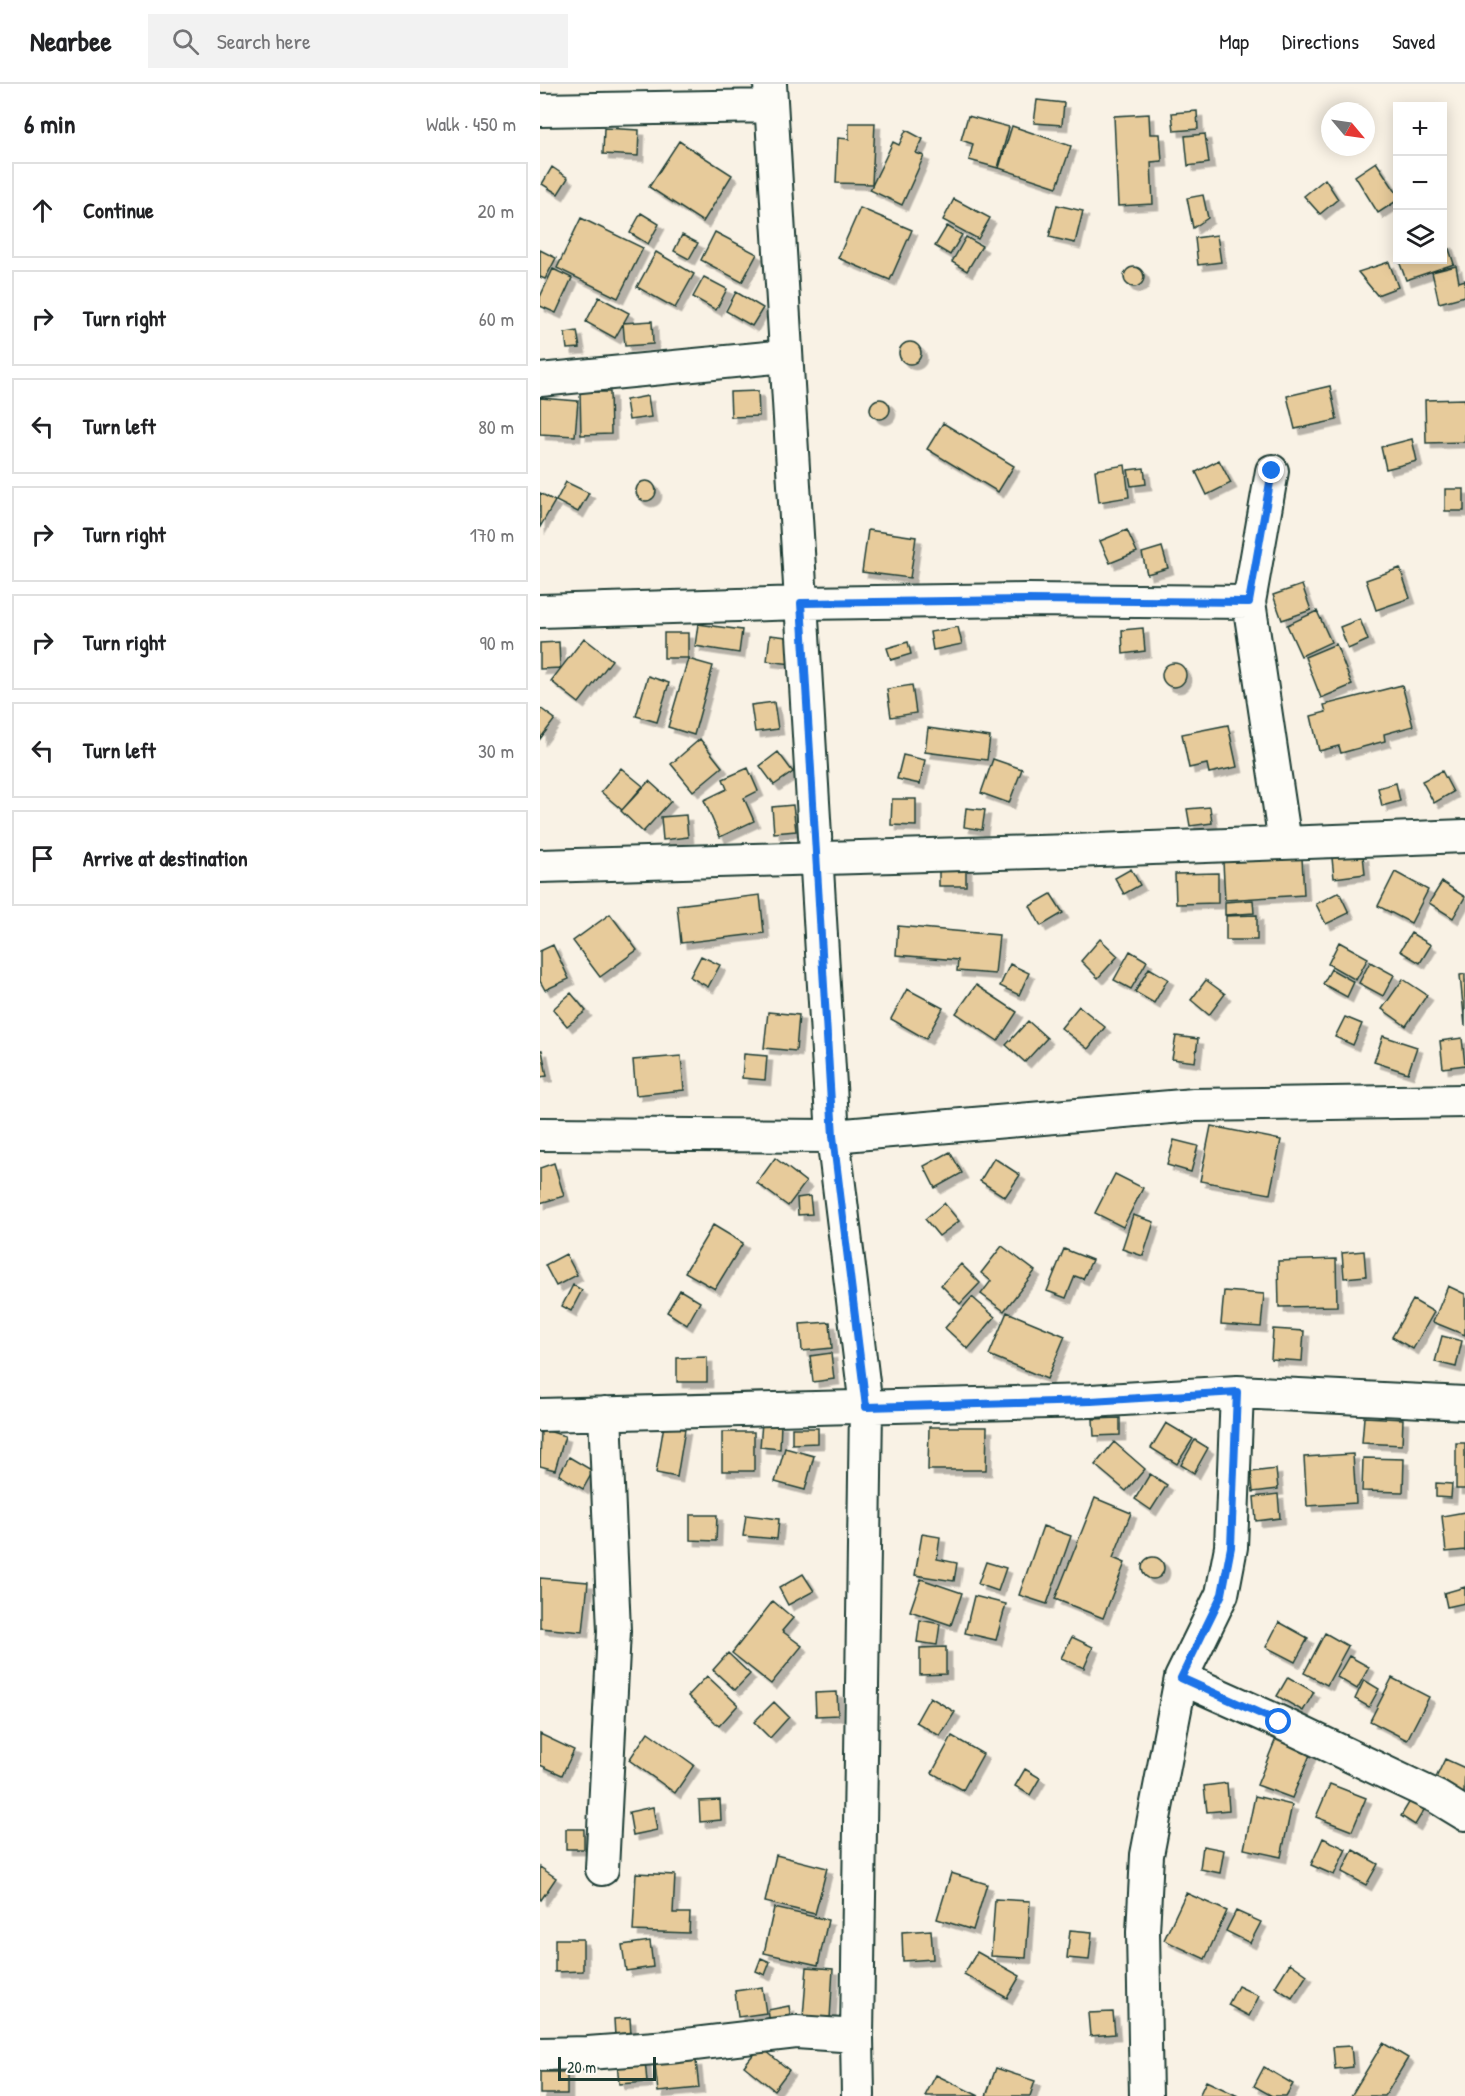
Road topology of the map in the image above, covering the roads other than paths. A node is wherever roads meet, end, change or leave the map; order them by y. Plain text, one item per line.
1 (771, 95) edge
2 (540, 110) edge
3 (786, 356) junction
4 (540, 380) edge
5 (1272, 471) dead end
6 (1249, 602) junction
7 (801, 603) junction
8 (540, 611) edge
9 (1465, 836) edge
10 (1285, 843) junction
11 (816, 858) junction
12 (540, 866) edge
13 (1465, 1101) edge
14 (540, 1134) edge
15 (833, 1136) junction
16 (1237, 1392) junction
17 (1465, 1402) edge
18 (866, 1407) junction
19 (605, 1413) junction
20 (540, 1415) edge
21 (1181, 1678) junction
22 (1465, 1814) edge
23 (602, 1869) dead end
24 (857, 2037) junction
25 (540, 2054) edge
26 (858, 2096) edge
27 (1146, 2096) edge

1 - 2 street
1 - 3 street
3 - 4 street
3 - 7 street
5 - 6 street
6 - 7 street
6 - 10 street
7 - 8 street
7 - 11 street
9 - 10 street
10 - 11 street
11 - 12 street
11 - 15 street
13 - 15 street
14 - 15 street
15 - 18 street
16 - 17 street
16 - 18 street
16 - 21 street
18 - 19 street
18 - 24 street
19 - 20 street
19 - 23 street
21 - 22 street
21 - 27 street
24 - 25 street
24 - 26 street

